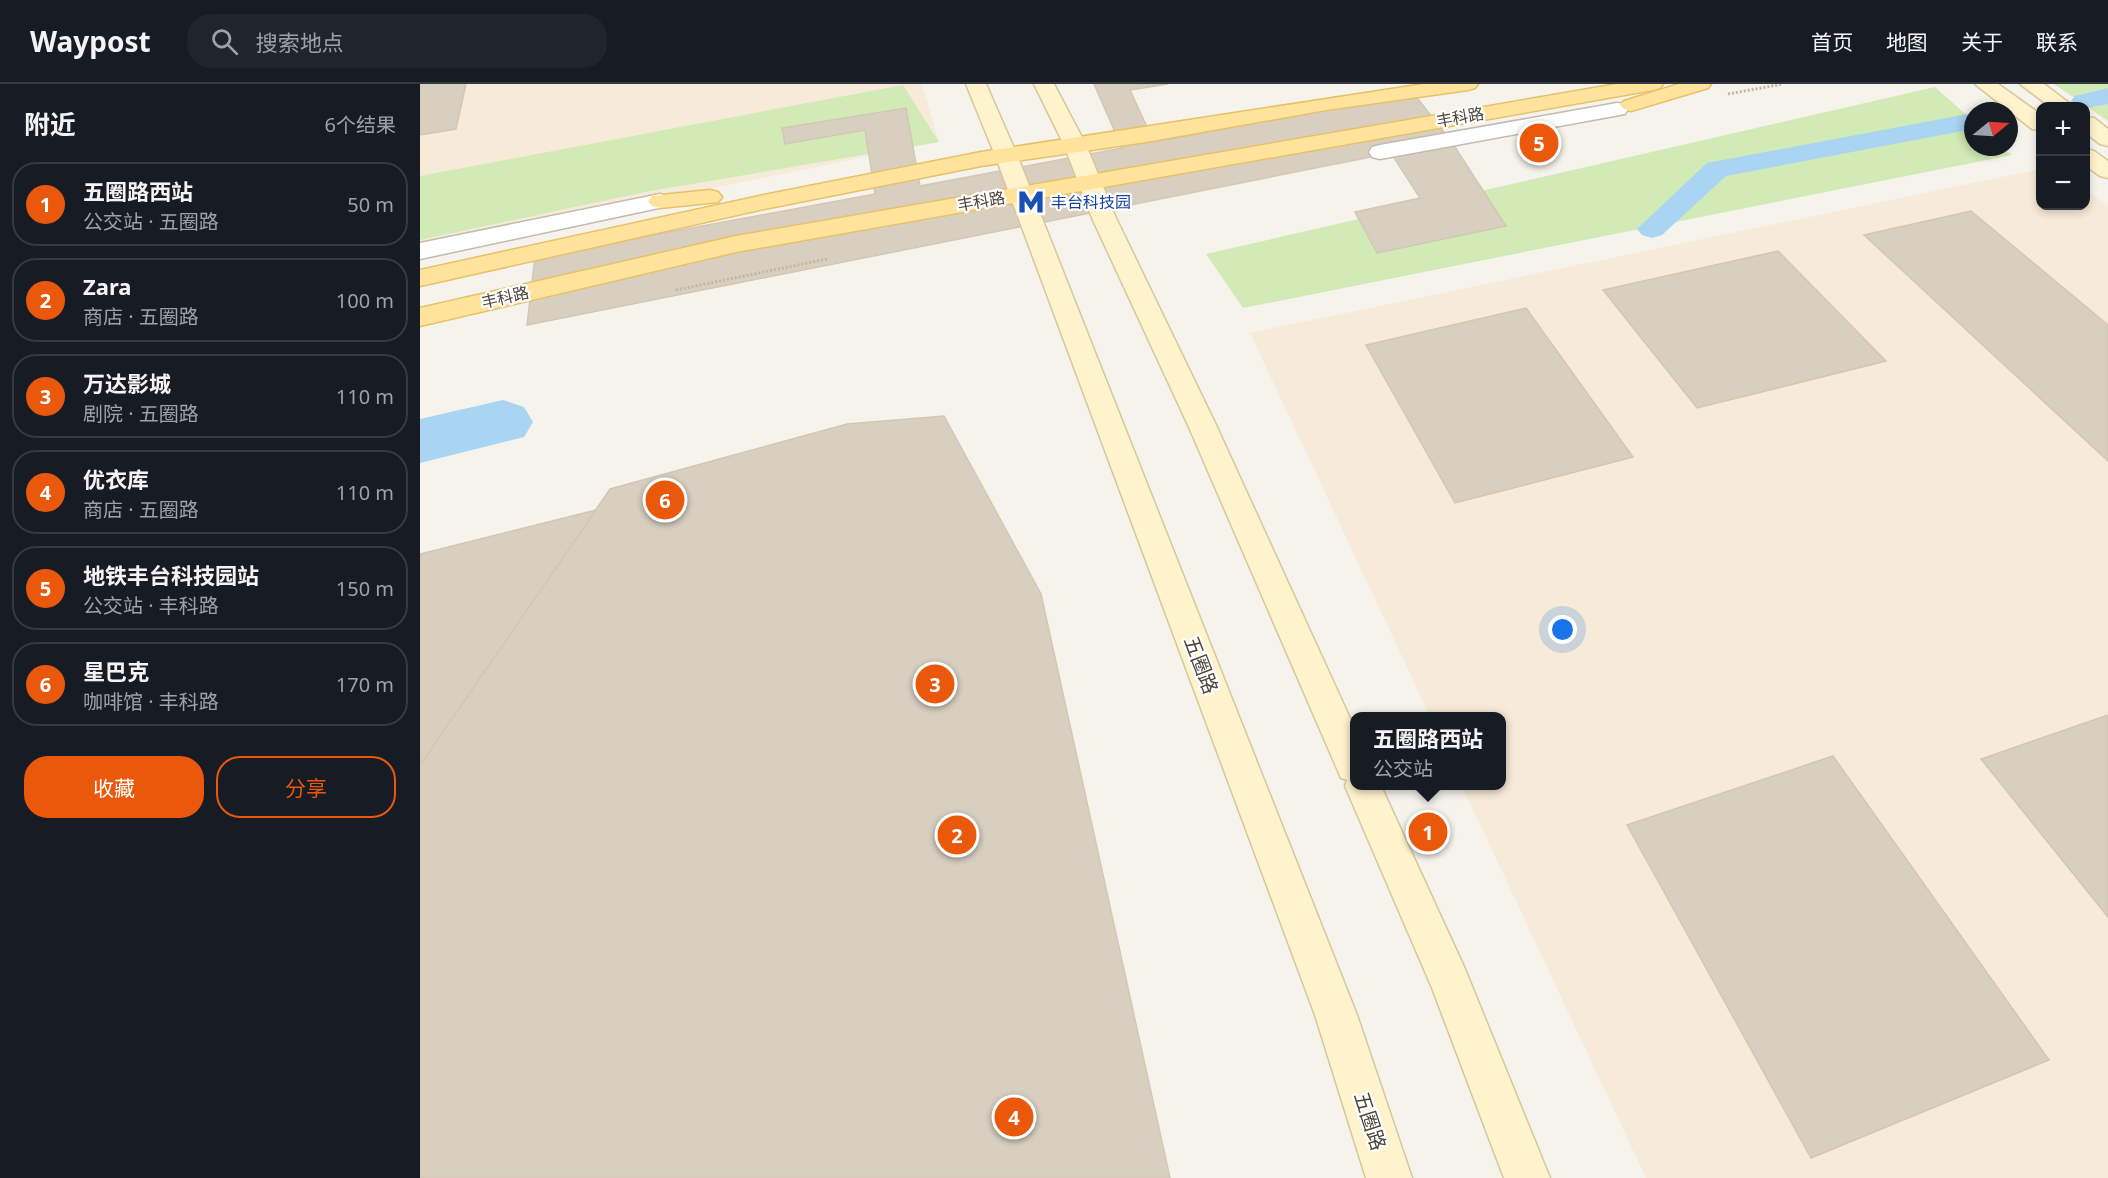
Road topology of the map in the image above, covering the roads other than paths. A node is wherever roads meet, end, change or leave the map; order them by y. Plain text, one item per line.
1 (976, 84) edge
2 (1044, 84) edge
3 (1468, 84) edge
4 (1653, 84) edge
5 (1701, 84) edge
6 (1984, 84) edge
7 (2030, 84) edge
8 (2056, 102) edge
9 (1617, 109) joint
10 (2036, 121) edge
11 (2090, 126) edge
12 (2108, 139) edge
13 (1075, 145) junction
14 (1380, 152) joint
15 (1006, 155) junction
16 (1230, 158) junction
17 (2090, 159) edge
18 (2108, 171) edge
19 (1089, 182) junction
20 (819, 191) junction
21 (1020, 194) junction
22 (660, 201) joint
23 (420, 250) edge
24 (420, 278) edge
25 (420, 317) edge
26 (1350, 757) edge
27 (1365, 790) edge
28 (1389, 1178) edge
29 (1527, 1178) edge

1 - 15 main road, 五圈路
2 - 13 main road
3 - 13 main road, 丰科路
4 - 16 main road, 丰科路
5 - 9 main road
6 - 10 main road
7 - 8 main road
9 - 14 street, 丰科路
11 - 12 main road
13 - 15 main road, 丰科路
13 - 19 main road
14 - 16 main road
15 - 20 main road, 丰科路
15 - 21 main road, 五圈路
16 - 19 main road, 丰科路
17 - 18 main road
19 - 21 main road, 丰科路
19 - 26 main road
20 - 22 main road
20 - 24 main road, 丰科路
21 - 25 main road, 丰科路
21 - 28 main road, 五圈路
22 - 23 street
27 - 29 main road

